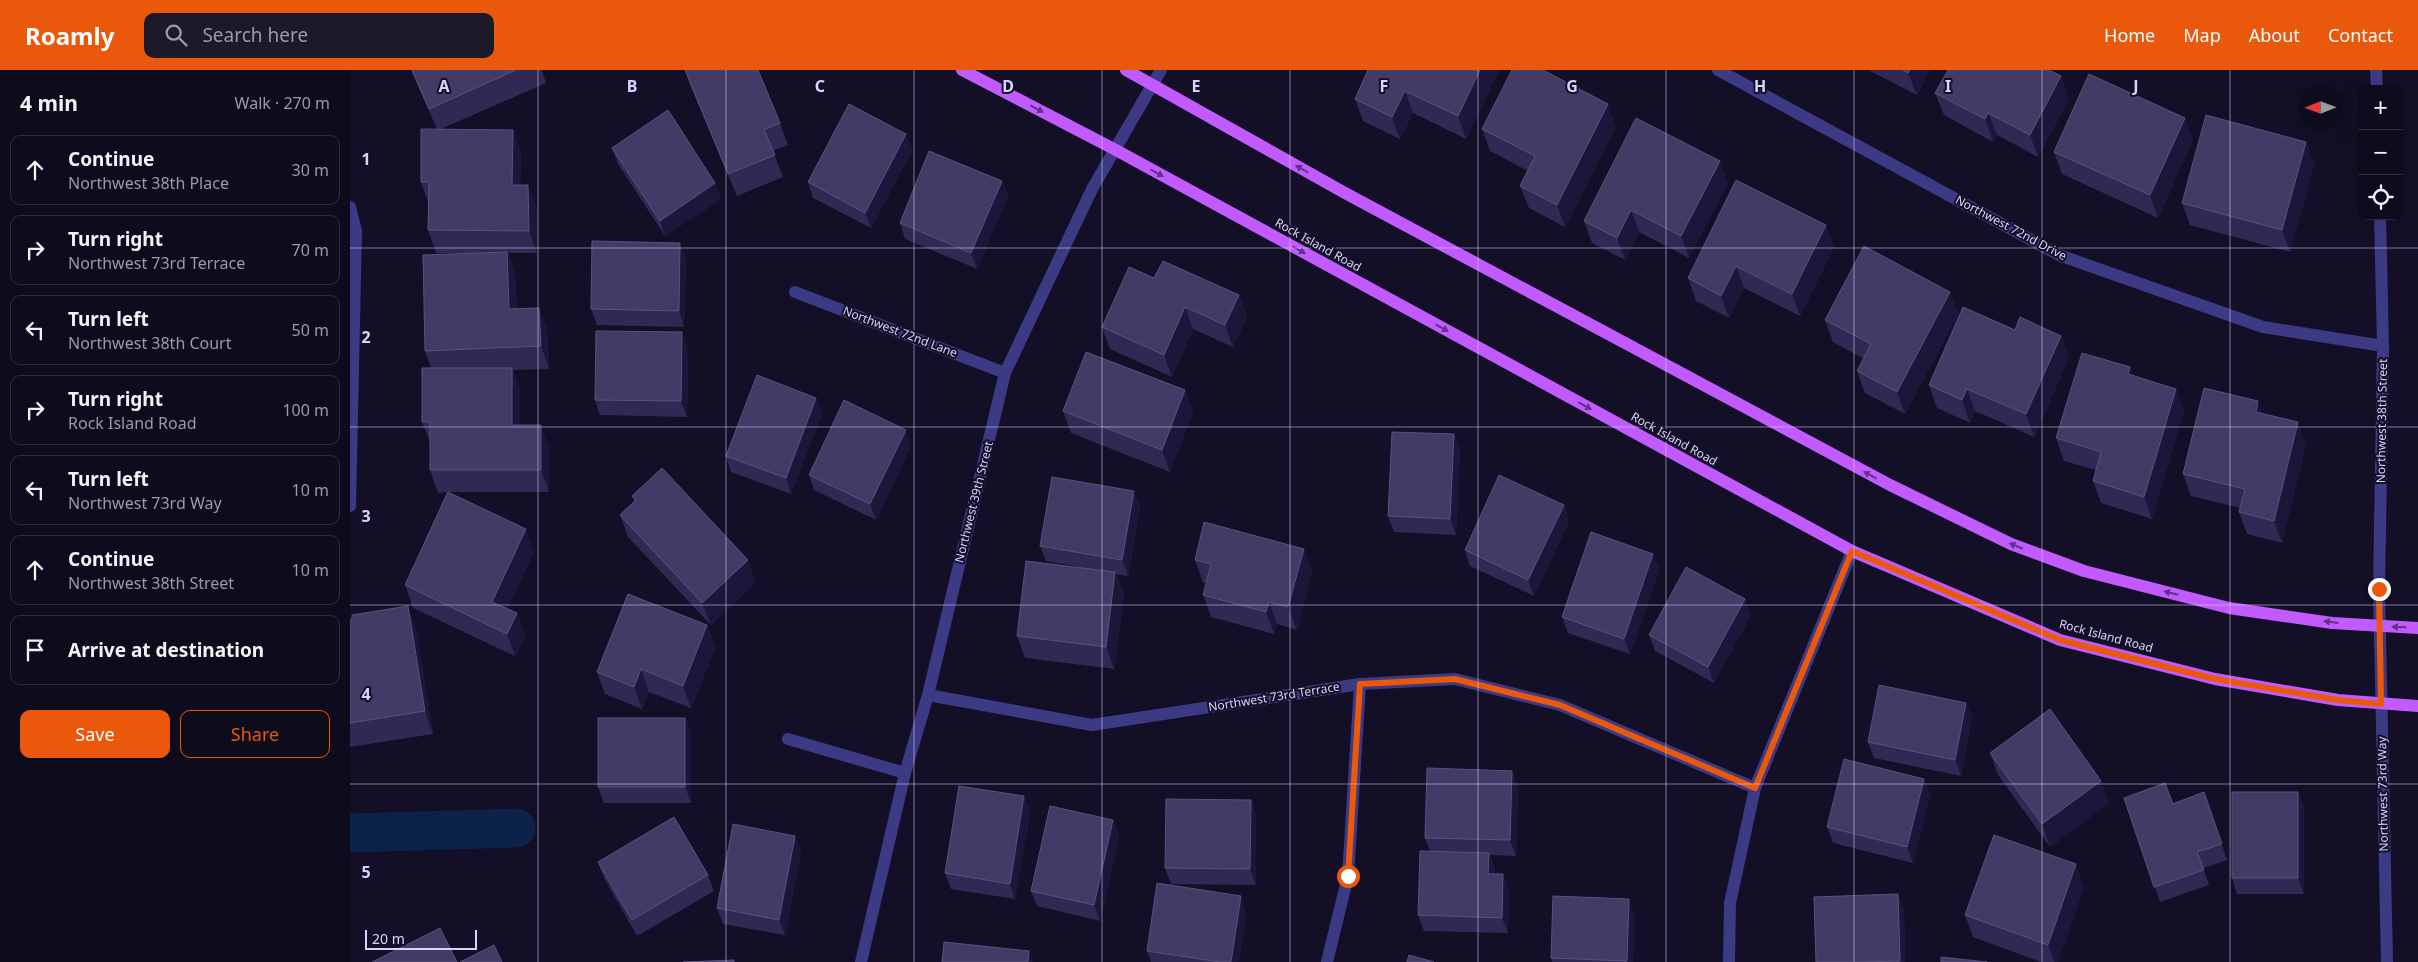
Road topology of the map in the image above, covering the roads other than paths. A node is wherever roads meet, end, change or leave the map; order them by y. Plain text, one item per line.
1 (962, 70) edge
2 (1126, 70) edge
3 (1161, 70) edge
4 (1718, 70) edge
5 (2376, 70) edge
6 (1152, 84) junction
7 (2377, 85) edge
8 (1114, 149) junction
9 (350, 207) edge
10 (2380, 220) edge
11 (795, 292) dead end
12 (2383, 346) junction
13 (1005, 372) junction
14 (350, 506) edge
15 (1852, 551) junction
16 (2380, 626) junction
17 (2418, 628) edge
18 (1360, 684) junction
19 (928, 695) junction
20 (2381, 704) junction
21 (2418, 706) edge
22 (788, 739) dead end
23 (905, 773) junction
24 (1755, 788) junction
25 (861, 962) edge
26 (1327, 962) edge
27 (1728, 962) edge
28 (2387, 962) edge

1 -> 8 main road, Rock Island Road
2 - 6 main road
3 - 6 street, Northwest 39th Street
4 - 12 street, Northwest 72nd Drive
5 - 7 street
6 - 8 street, Northwest 39th Street
16 -> 6 main road
8 - 13 street, Northwest 39th Street
8 -> 15 main road, Rock Island Road
9 - 14 street
10 - 12 street, Northwest 38th Street
11 - 13 street, Northwest 72nd Lane
12 - 16 street, Northwest 38th Street
13 - 19 street, Northwest 39th Street
15 - 20 main road, Rock Island Road
15 - 24 street
17 -> 16 main road
16 - 20 street, Northwest 73rd Way
18 - 19 street, Northwest 73rd Terrace
18 - 24 street, Northwest 73rd Terrace
18 - 26 street
19 - 23 street, Northwest 39th Street
20 - 21 main road, Rock Island Road
20 - 28 street, Northwest 73rd Way
22 - 23 street
23 - 25 street, Northwest 39th Street
24 - 27 street

